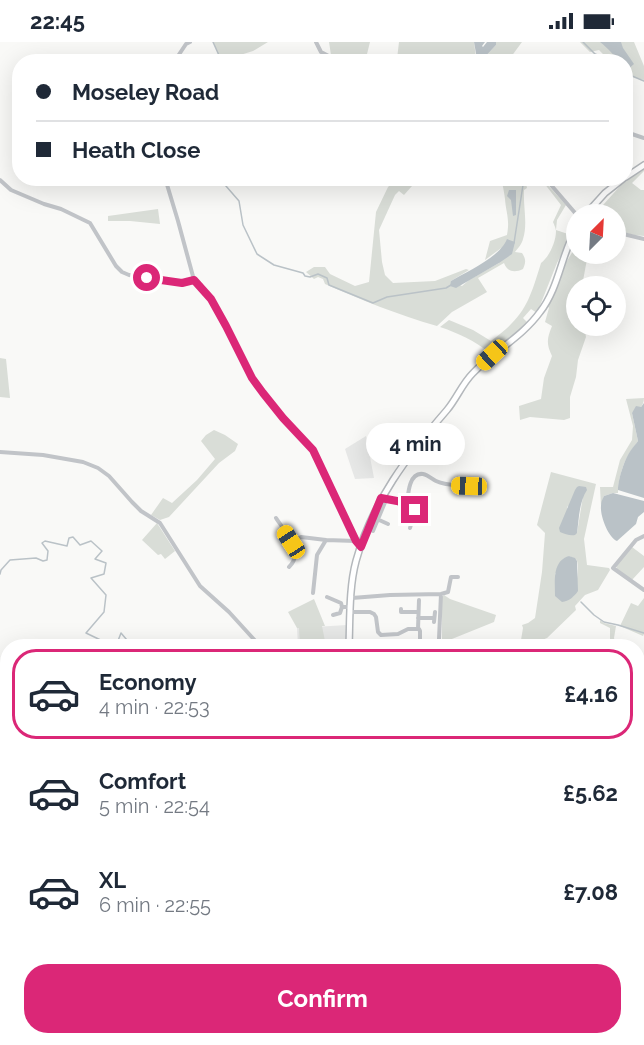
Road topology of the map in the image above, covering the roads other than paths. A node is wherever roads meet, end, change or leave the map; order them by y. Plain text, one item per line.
1 (190, 42) edge
2 (316, 42) edge
3 (179, 54) edge
4 (325, 54) edge
5 (0, 180) edge
6 (167, 186) edge
7 (552, 186) edge
8 (614, 186) edge
9 (567, 204) edge
10 (595, 204) edge
11 (626, 235) edge
12 (644, 238) edge
13 (566, 251) edge
14 (194, 280) junction
15 (0, 452) edge
16 (469, 486) dead end
17 (383, 499) junction
18 (407, 504) junction
19 (276, 519) dead end
20 (377, 519) junction
21 (388, 524) dead end
22 (410, 528) dead end
23 (373, 531) dead end
24 (644, 536) edge
25 (326, 540) junction
26 (356, 541) junction
27 (291, 542) junction
28 (361, 547) junction
29 (289, 565) dead end
30 (458, 577) dead end
31 (644, 590) edge
32 (314, 592) dead end
33 (441, 594) junction
34 (327, 597) dead end
35 (352, 598) junction
36 (419, 600) dead end
37 (342, 607) junction
38 (400, 609) dead end
39 (350, 610) junction
40 (418, 612) junction
41 (333, 615) dead end
42 (434, 617) dead end
43 (418, 618) junction
44 (418, 629) junction
45 (254, 639) edge
46 (349, 639) edge
47 (420, 639) edge
48 (439, 639) edge

1 - 3 street
2 - 4 street
5 - 14 street
6 - 14 street
7 - 9 street
8 - 10 main road
11 - 12 street
13 - 17 main road
14 - 26 street
15 - 45 street
16 - 18 street
17 - 18 street
17 - 20 street
17 - 28 main road
18 - 22 street
19 - 27 street
20 - 21 street
20 - 23 street
24 - 31 street
25 - 26 street
25 - 27 street
25 - 32 street
26 - 28 street
27 - 29 street
28 - 35 main road
30 - 33 street
33 - 35 street
33 - 48 street
34 - 37 street
35 - 39 main road
36 - 40 street
37 - 39 street
37 - 41 street
38 - 40 street
39 - 44 street
39 - 46 main road
40 - 43 street
42 - 43 street
43 - 44 street
44 - 47 street

